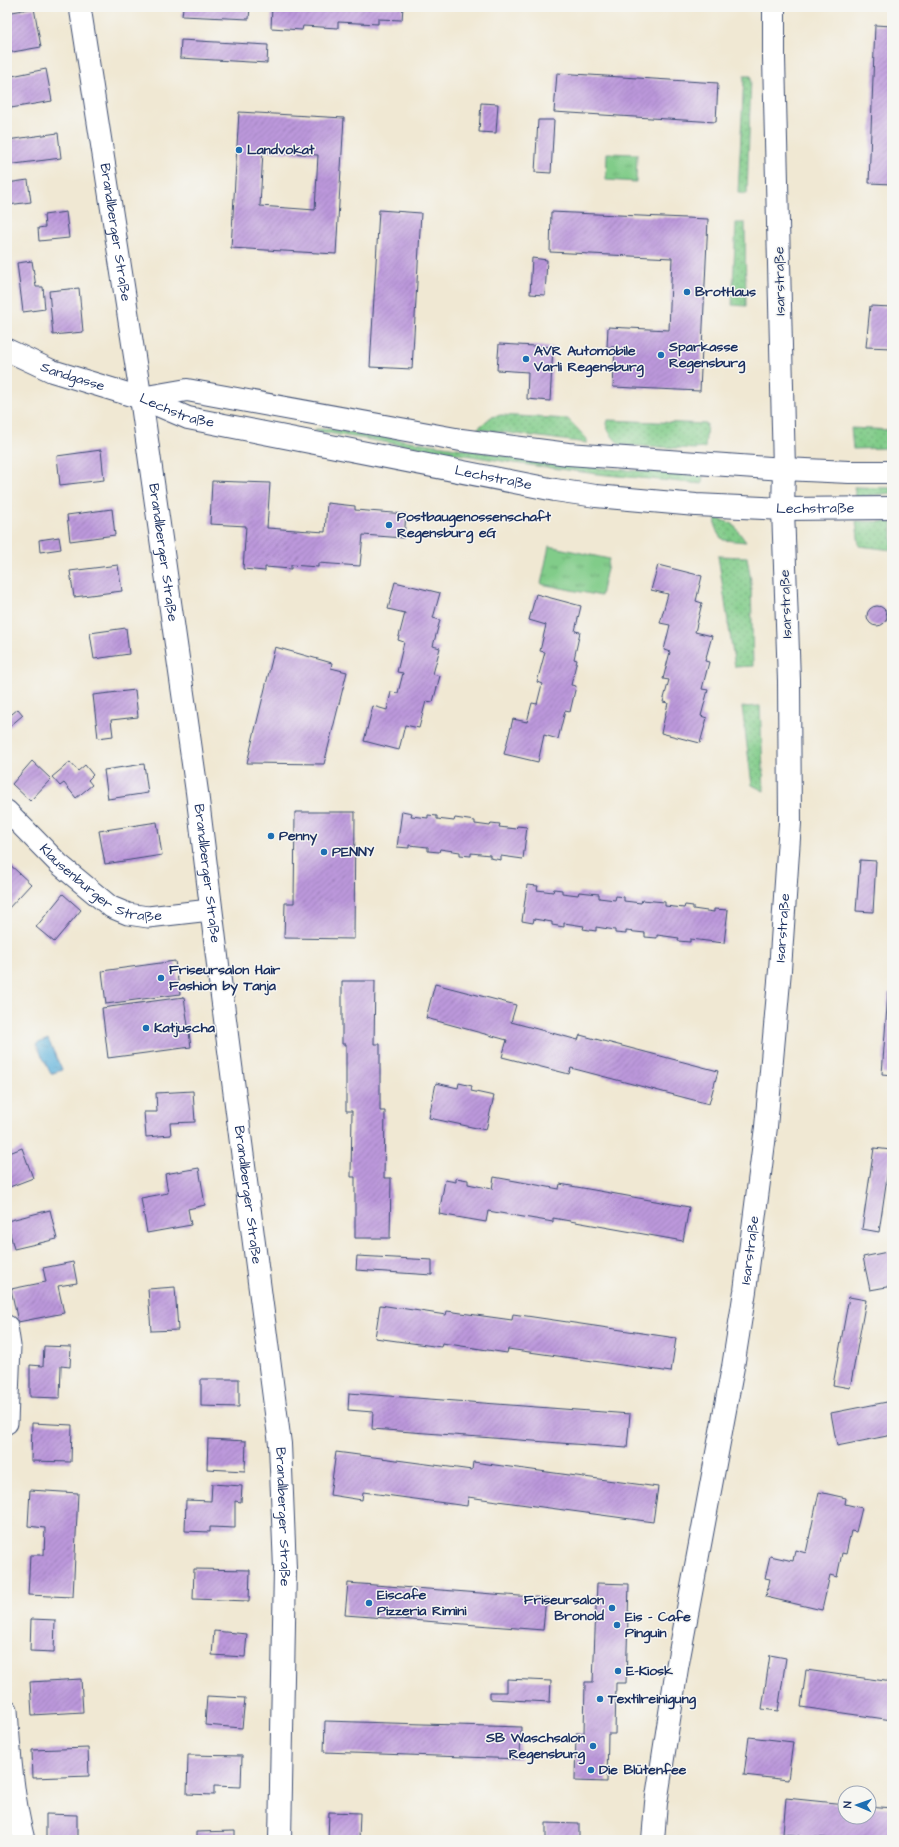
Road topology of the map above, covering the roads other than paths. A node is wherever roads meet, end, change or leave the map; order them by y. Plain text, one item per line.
1 (80, 7) edge
2 (774, 7) edge
3 (7, 350) edge
4 (141, 398) junction
5 (784, 469) junction
6 (892, 472) edge
7 (892, 508) edge
8 (783, 509) junction
9 (7, 811) edge
10 (210, 910) junction
11 (7, 1326) edge
12 (7, 1423) edge
13 (7, 1710) edge
14 (24, 1840) edge
15 (280, 1840) edge
16 (653, 1840) edge

1 - 4 street, Brandlberger Straße
2 - 5 street, Isarstraße
3 - 4 street, Sandgasse
4 - 5 street, Lechstraße
4 - 8 street, Lechstraße
4 - 10 street, Brandlberger Straße
5 - 6 street, Lechstraße
5 - 8 street, Isarstraße
7 - 8 street, Lechstraße
8 - 16 street, Isarstraße
9 - 10 street, Klausenburger Straße
10 - 15 street, Brandlberger Straße
11 - 12 street
13 - 14 street

